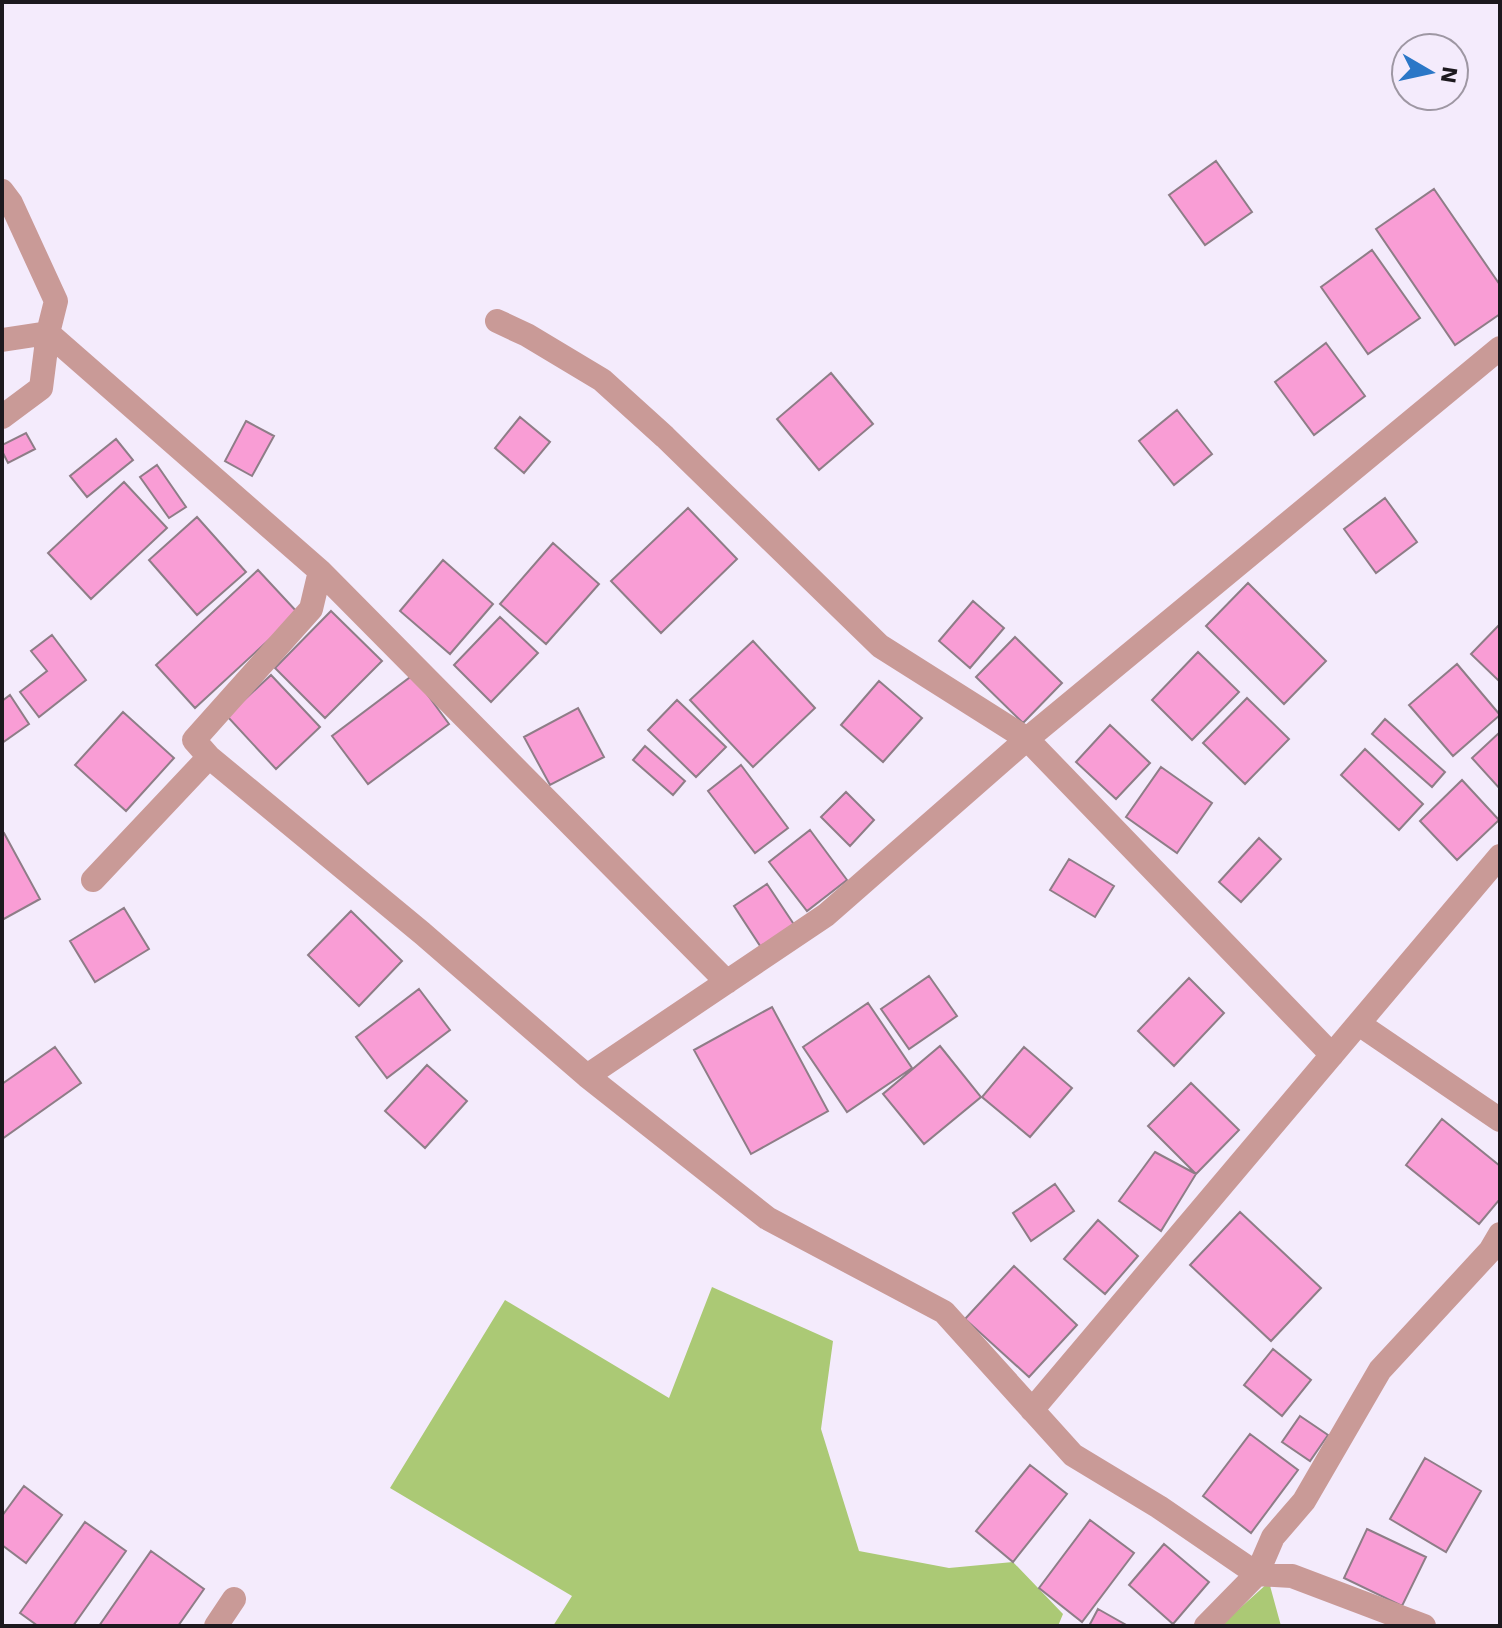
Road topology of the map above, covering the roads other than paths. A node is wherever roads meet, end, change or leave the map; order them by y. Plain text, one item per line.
1 (2, 191) edge
2 (497, 321) dead end
3 (48, 333) junction
4 (2, 340) edge
5 (1500, 348) edge
6 (2, 417) edge
7 (320, 571) junction
8 (1027, 739) junction
9 (209, 757) junction
10 (1500, 856) edge
11 (93, 880) dead end
12 (727, 982) junction
13 (1359, 1024) junction
14 (1332, 1055) junction
15 (587, 1076) junction
16 (1500, 1120) edge
17 (1500, 1234) edge
18 (1032, 1410) junction
19 (1257, 1574) junction
20 (234, 1599) dead end
21 (216, 1626) edge
22 (1206, 1626) edge
23 (1424, 1626) edge

1 - 3 street
2 - 8 street
3 - 4 street
3 - 6 street
3 - 7 street
5 - 8 street
7 - 9 street
7 - 12 street
8 - 12 street
8 - 14 street
9 - 11 street
9 - 15 street
10 - 13 street
12 - 15 street
13 - 14 street
13 - 16 street
14 - 18 street
15 - 18 street
17 - 19 street
18 - 19 street
19 - 22 street
19 - 23 street
20 - 21 street

